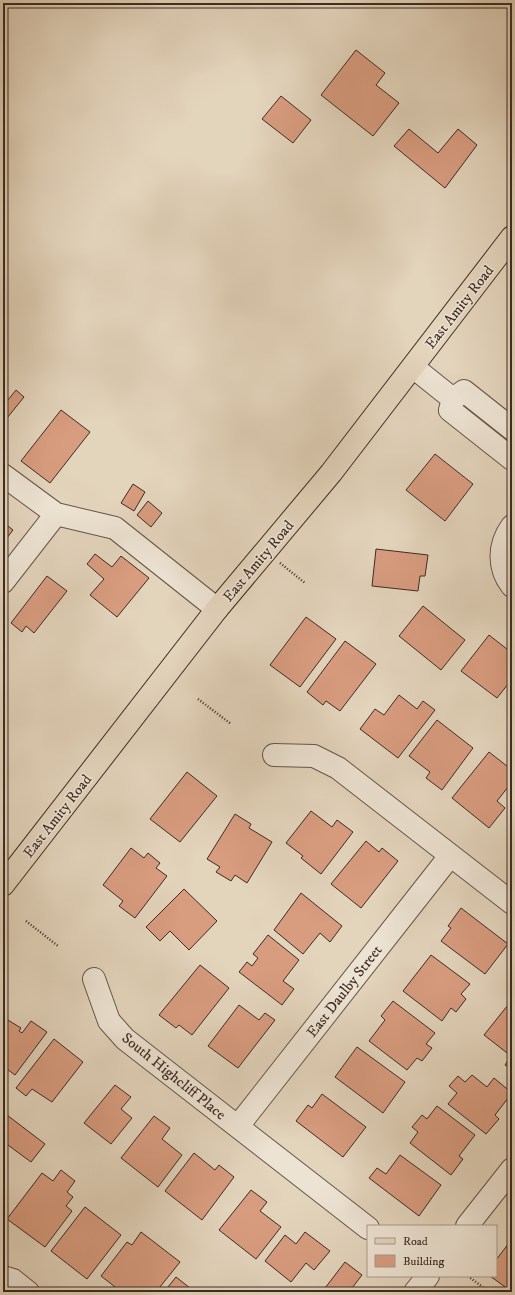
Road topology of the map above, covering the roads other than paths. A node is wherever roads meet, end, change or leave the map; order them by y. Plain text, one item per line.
1 (512, 237) edge
2 (413, 366) junction
3 (454, 399) junction
4 (512, 429) edge
5 (512, 459) edge
6 (3, 475) edge
7 (56, 514) junction
8 (512, 526) edge
9 (3, 582) edge
10 (512, 586) edge
11 (218, 609) junction
12 (274, 756) dead end
13 (450, 856) junction
14 (3, 885) edge
15 (512, 903) edge
16 (94, 979) dead end
17 (238, 1126) junction
18 (512, 1169) edge
19 (468, 1225) edge
20 (367, 1227) edge
21 (3, 1277) edge
22 (427, 1277) edge
23 (28, 1292) edge
24 (416, 1292) edge

1 - 2 main road, East Amity Road
2 - 3 street
2 - 11 main road, East Amity Road
3 - 4 street
3 - 5 street
6 - 7 street
7 - 9 street
7 - 11 street
8 - 10 street
11 - 14 main road, East Amity Road
12 - 13 street
13 - 15 street
13 - 17 street, East Daulby Street
16 - 17 street, South Highcliff Place
17 - 20 street, South Highcliff Place
18 - 19 street
21 - 23 street
22 - 24 street

